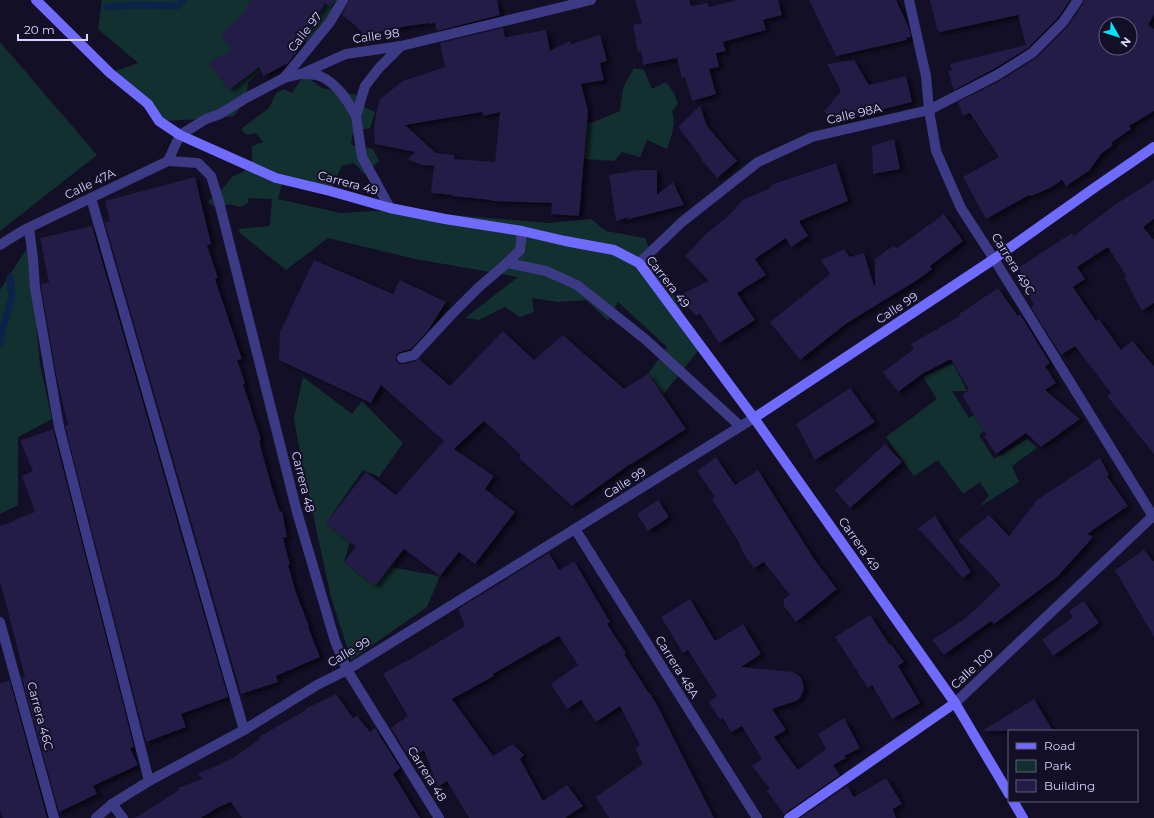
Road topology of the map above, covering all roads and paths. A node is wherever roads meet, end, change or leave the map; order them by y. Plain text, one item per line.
1 (36, 0) edge
2 (343, 0) edge
3 (591, 0) edge
4 (909, 0) edge
5 (1078, 0) edge
6 (401, 46) junction
7 (301, 74) junction
8 (284, 78) junction
9 (929, 110) junction
10 (356, 116) junction
11 (180, 135) junction
12 (1154, 147) edge
13 (168, 161) junction
14 (91, 198) junction
15 (390, 208) junction
16 (30, 228) junction
17 (522, 231) junction
18 (0, 245) edge
19 (994, 259) junction
20 (507, 263) junction
21 (639, 263) junction
22 (402, 358) dead end
23 (754, 418) junction
24 (740, 426) junction
25 (1154, 516) edge
26 (575, 529) junction
27 (0, 622) edge
28 (347, 670) junction
29 (955, 703) junction
30 (244, 730) junction
31 (149, 781) junction
32 (1008, 792) edge
33 (1014, 802) edge
34 (112, 804) junction
35 (54, 818) edge
36 (96, 818) edge
37 (123, 818) edge
38 (439, 818) edge
39 (757, 818) edge
40 (789, 818) edge
41 (1023, 818) edge

1 - 11 street, Carrera 49
2 - 8 street, Calle 97
3 - 6 street, Calle 98
4 - 9 street, Carrera 49C
5 - 9 street, Calle 98A
6 - 7 street, Calle 98
6 - 10 street
7 - 8 street, Calle 98
7 - 10 street
8 - 11 street, Calle 98
9 - 19 street, Carrera 49C
9 - 21 street, Calle 98A
10 - 15 street
11 - 13 street
11 - 15 street, Carrera 49
12 - 19 street, Calle 99
13 - 14 street, Calle 47A
13 - 28 street, Carrera 48
14 - 16 street, Calle 47A
14 - 30 street
15 - 17 street, Carrera 49
16 - 18 street, Calle 47A
16 - 31 street
17 - 20 street
17 - 21 street, Carrera 49
19 - 23 street, Calle 99
19 - 25 street, Carrera 49C
20 - 22 street
20 - 24 street
21 - 23 street, Carrera 49
23 - 24 street, Calle 99
23 - 29 street, Carrera 49
24 - 26 street, Calle 99
25 - 29 street, Calle 100
26 - 28 street, Calle 99
26 - 39 street, Carrera 48A
27 - 35 street, Carrera 46C
28 - 30 street, Calle 99
28 - 38 street, Carrera 48
29 - 32 street, Carrera 49
29 - 40 street, Calle 100
30 - 31 street, Calle 99
31 - 34 street, Calle 99
33 - 41 street
34 - 36 street, Calle 99
34 - 37 street

